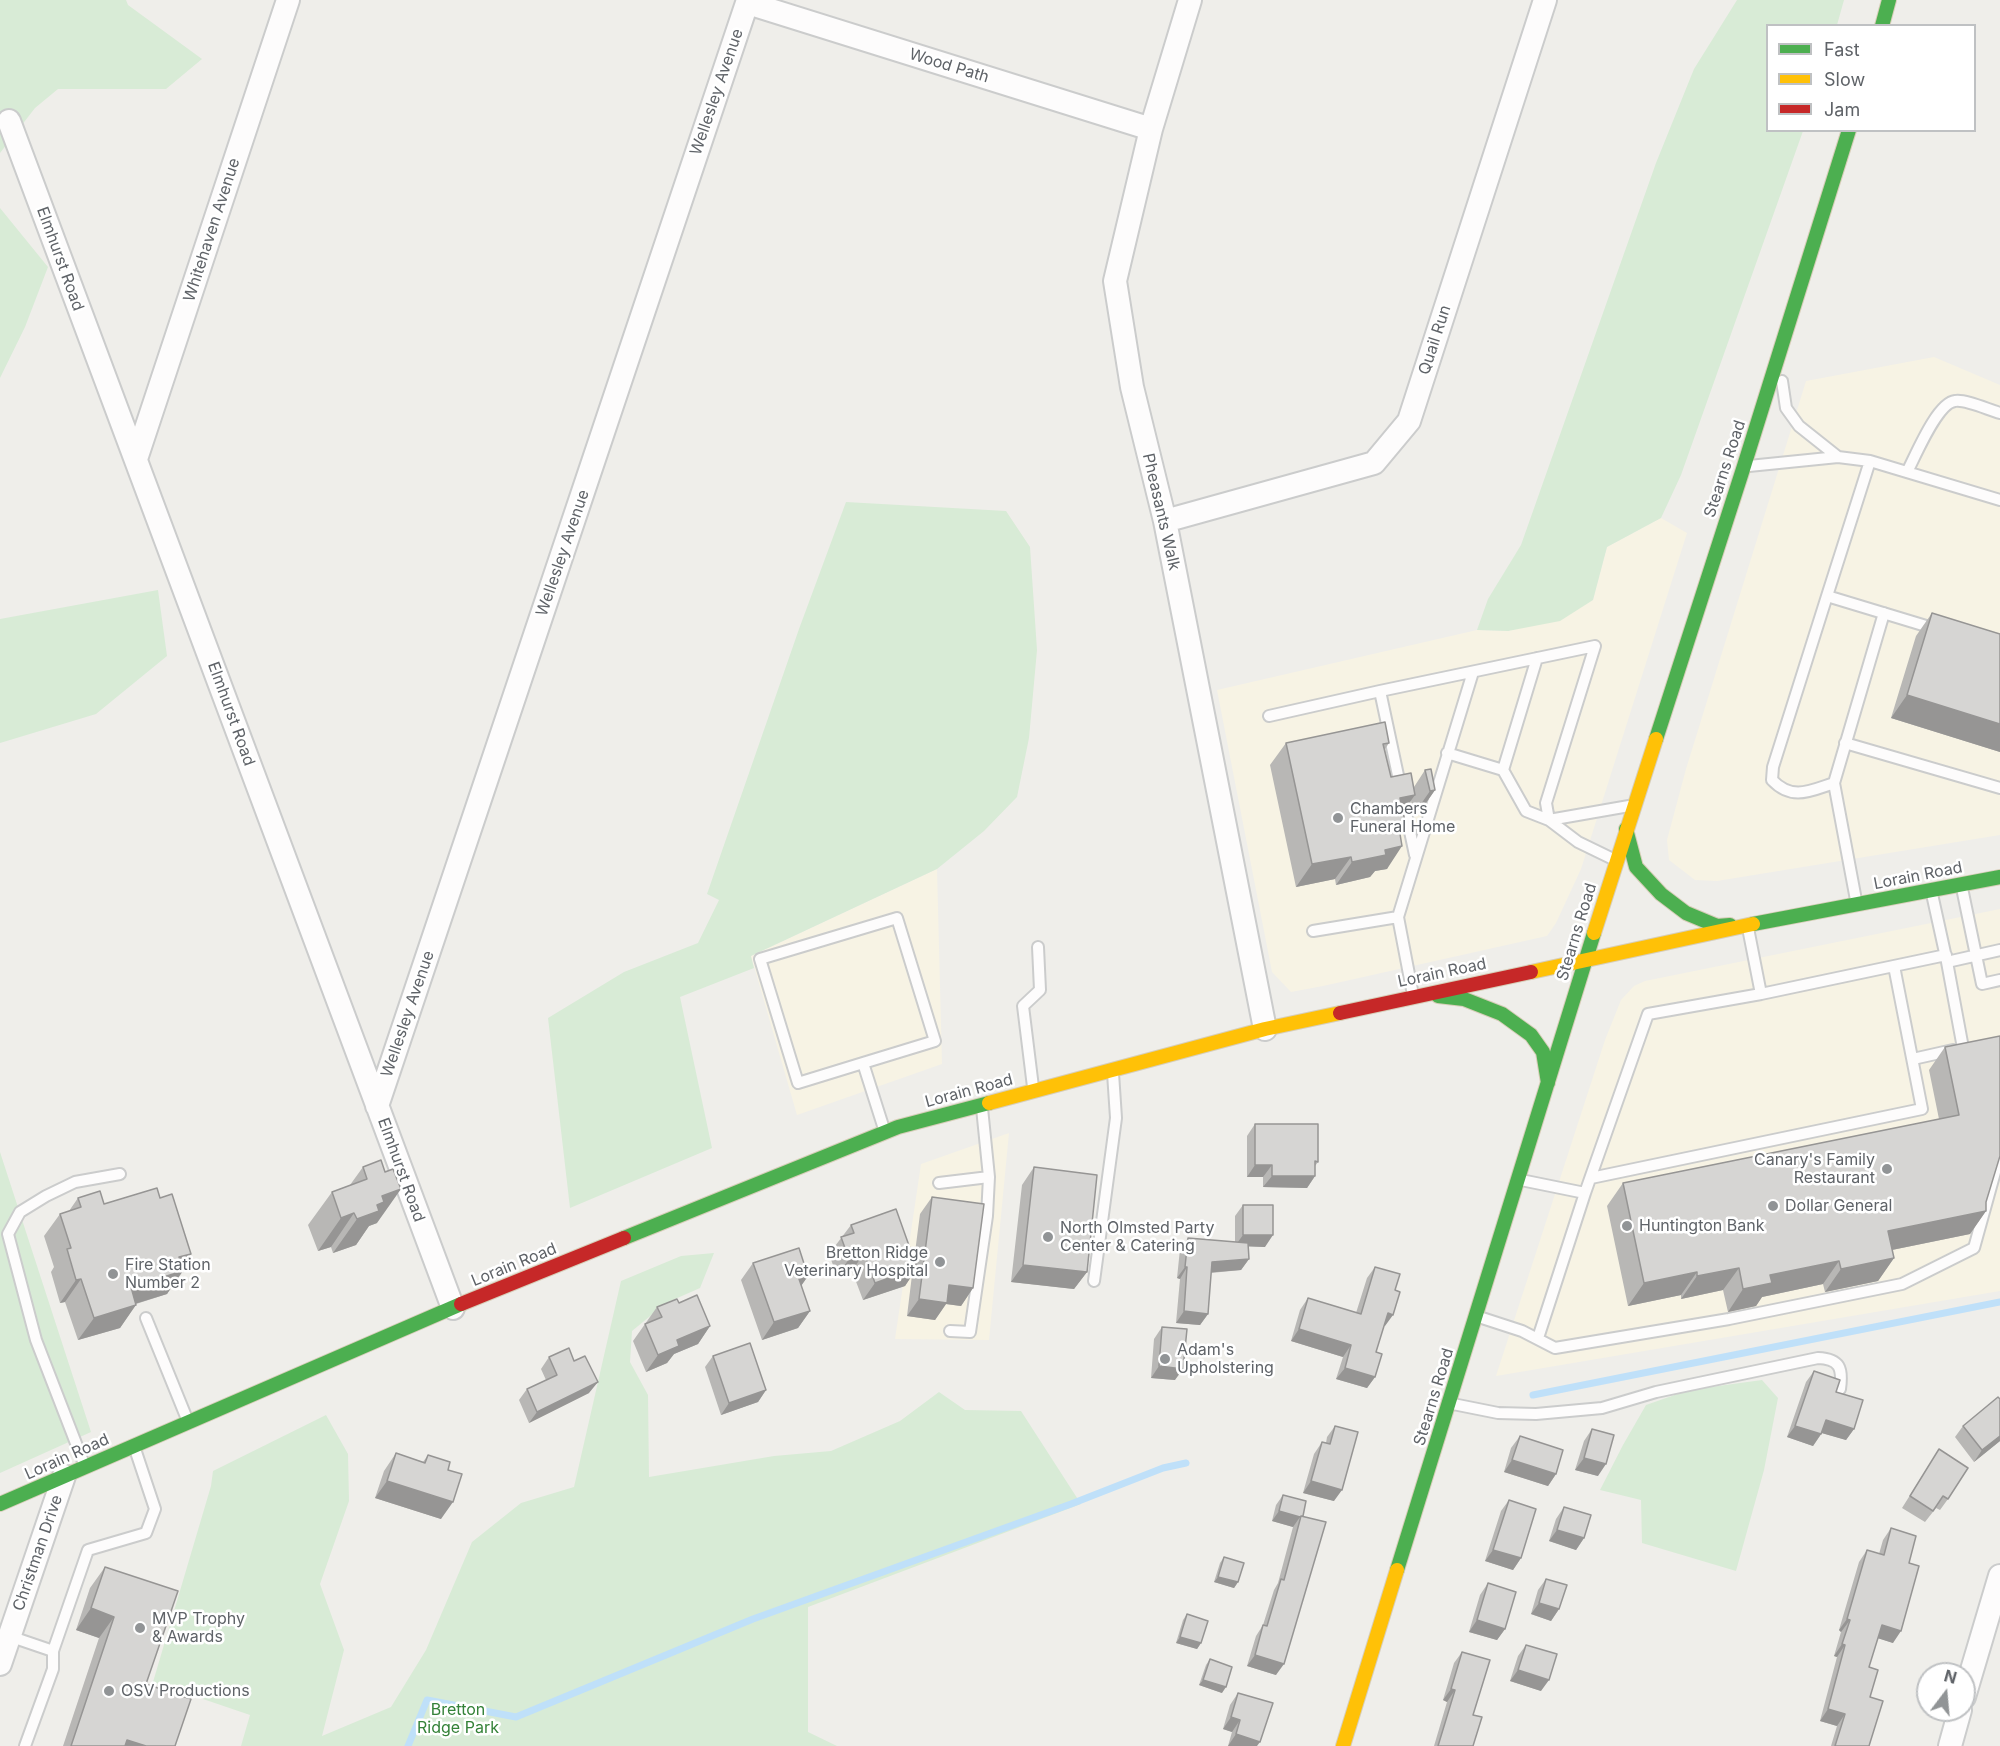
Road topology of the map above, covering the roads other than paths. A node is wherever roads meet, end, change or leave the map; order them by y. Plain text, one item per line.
1 (288, 0) edge
2 (1190, 0) edge
3 (1545, 0) edge
4 (1889, 0) edge
5 (748, 1) edge
6 (1883, 24) edge
7 (9, 121) dead end
8 (1151, 129) junction
9 (1848, 132) edge
10 (1779, 355) junction
11 (2000, 413) edge
12 (1838, 457) junction
13 (136, 459) junction
14 (1870, 461) junction
15 (1744, 466) junction
16 (1907, 472) junction
17 (2000, 500) edge
18 (1165, 520) junction
19 (1827, 596) junction
20 (1884, 613) junction
21 (1947, 632) edge
22 (1537, 658) junction
23 (1473, 672) junction
24 (1380, 691) junction
25 (1269, 716) dead end
26 (1845, 744) junction
27 (1447, 753) junction
28 (1503, 770) junction
29 (1834, 783) junction
30 (2000, 788) edge
31 (1634, 806) junction
32 (1549, 820) junction
33 (1626, 829) junction
34 (1415, 858) junction
35 (1617, 861) junction
36 (2000, 877) edge
37 (1962, 885) junction
38 (1932, 891) junction
39 (1857, 904) junction
40 (1398, 917) junction
41 (1747, 925) junction
42 (1312, 931) dead end
43 (1038, 947) dead end
44 (2000, 950) edge
45 (1976, 955) junction
46 (1946, 958) junction
47 (1586, 959) junction
48 (1894, 966) junction
49 (2000, 980) edge
50 (1761, 994) junction
51 (1419, 995) junction
52 (1265, 1029) junction
53 (1913, 1059) junction
54 (863, 1063) junction
55 (1112, 1070) junction
56 (1548, 1083) junction
57 (1033, 1091) junction
58 (982, 1104) junction
59 (377, 1106) junction
60 (885, 1132) junction
61 (2000, 1154) edge
62 (120, 1174) dead end
63 (989, 1178) junction
64 (1591, 1178) junction
65 (1518, 1179) junction
66 (939, 1183) dead end
67 (1585, 1193) junction
68 (1094, 1281) dead end
69 (453, 1308) junction
70 (1476, 1316) junction
71 (146, 1318) dead end
72 (950, 1330) dead end
73 (1538, 1338) junction
74 (1840, 1389) edge
75 (1449, 1403) junction
76 (189, 1422) junction
77 (134, 1446) junction
78 (85, 1467) junction
79 (64, 1476) junction
80 (0, 1504) edge
81 (2000, 1576) edge
82 (9, 1636) junction
83 (53, 1651) junction
84 (1974, 1662) edge
85 (0, 1664) edge
86 (1957, 1722) edge
87 (25, 1746) edge
88 (1343, 1746) edge
89 (1950, 1746) edge

1 - 13 street, Whitehaven Avenue
2 - 8 street, Pheasants Walk
3 - 18 street, Quail Run
4 - 6 main road
5 - 8 street, Wood Path
5 - 59 street, Wellesley Avenue
7 - 13 street, Elmhurst Road
8 - 18 street, Pheasants Walk
9 - 10 main road, Stearns Road
10 - 12 lane
10 - 15 main road, Stearns Road
11 - 16 lane
12 - 14 lane
12 - 15 lane
13 - 59 street, Elmhurst Road
14 - 16 lane
14 - 19 lane
15 - 31 main road, Stearns Road
16 - 17 lane
18 - 52 street, Pheasants Walk
19 - 20 lane
19 - 29 lane
20 - 21 lane
20 - 26 lane
22 - 23 lane
22 - 28 lane
22 - 32 lane
23 - 24 lane
23 - 27 lane
24 - 25 lane
24 - 34 lane
26 - 29 lane
26 - 30 lane
27 - 28 lane
27 - 34 lane
28 - 32 lane
29 - 39 lane
31 - 32 lane
31 - 33 main road, Stearns Road
32 - 35 lane
33 - 35 main road, Stearns Road
33 - 41 main road
34 - 40 lane
35 - 47 main road, Stearns Road
36 - 37 main road, Lorain Road
37 - 38 main road, Lorain Road
37 - 45 lane
38 - 39 main road, Lorain Road
38 - 46 lane
39 - 41 main road, Lorain Road
40 - 42 lane
40 - 51 lane
41 - 47 main road, Lorain Road
41 - 50 lane
43 - 57 lane
44 - 45 lane
45 - 46 lane
45 - 49 lane
46 - 48 lane
46 - 53 lane
47 - 51 main road, Lorain Road
47 - 56 main road, Stearns Road
48 - 50 lane
48 - 53 lane
50 - 64 lane
51 - 52 main road, Lorain Road
51 - 56 main road
52 - 55 main road, Lorain Road
53 - 64 lane
54 - 54 lane
54 - 60 lane
55 - 57 main road, Lorain Road
55 - 68 lane
56 - 65 main road, Stearns Road
57 - 58 main road, Lorain Road
58 - 60 main road, Lorain Road
58 - 63 lane
59 - 69 street, Elmhurst Road
60 - 69 main road, Lorain Road
61 - 73 lane
62 - 78 lane
63 - 66 lane
63 - 72 lane
64 - 67 lane
65 - 67 lane
65 - 70 main road, Stearns Road
67 - 73 lane
69 - 76 main road, Lorain Road
70 - 73 lane
70 - 75 main road, Stearns Road
71 - 76 lane
74 - 75 lane
75 - 88 main road, Stearns Road
76 - 77 main road, Lorain Road
77 - 78 main road, Lorain Road
77 - 83 lane
78 - 79 main road, Lorain Road
79 - 80 main road, Lorain Road
79 - 82 street, Christman Drive
81 - 84 street
82 - 83 lane
82 - 85 street, Christman Drive
83 - 87 lane
86 - 89 street

